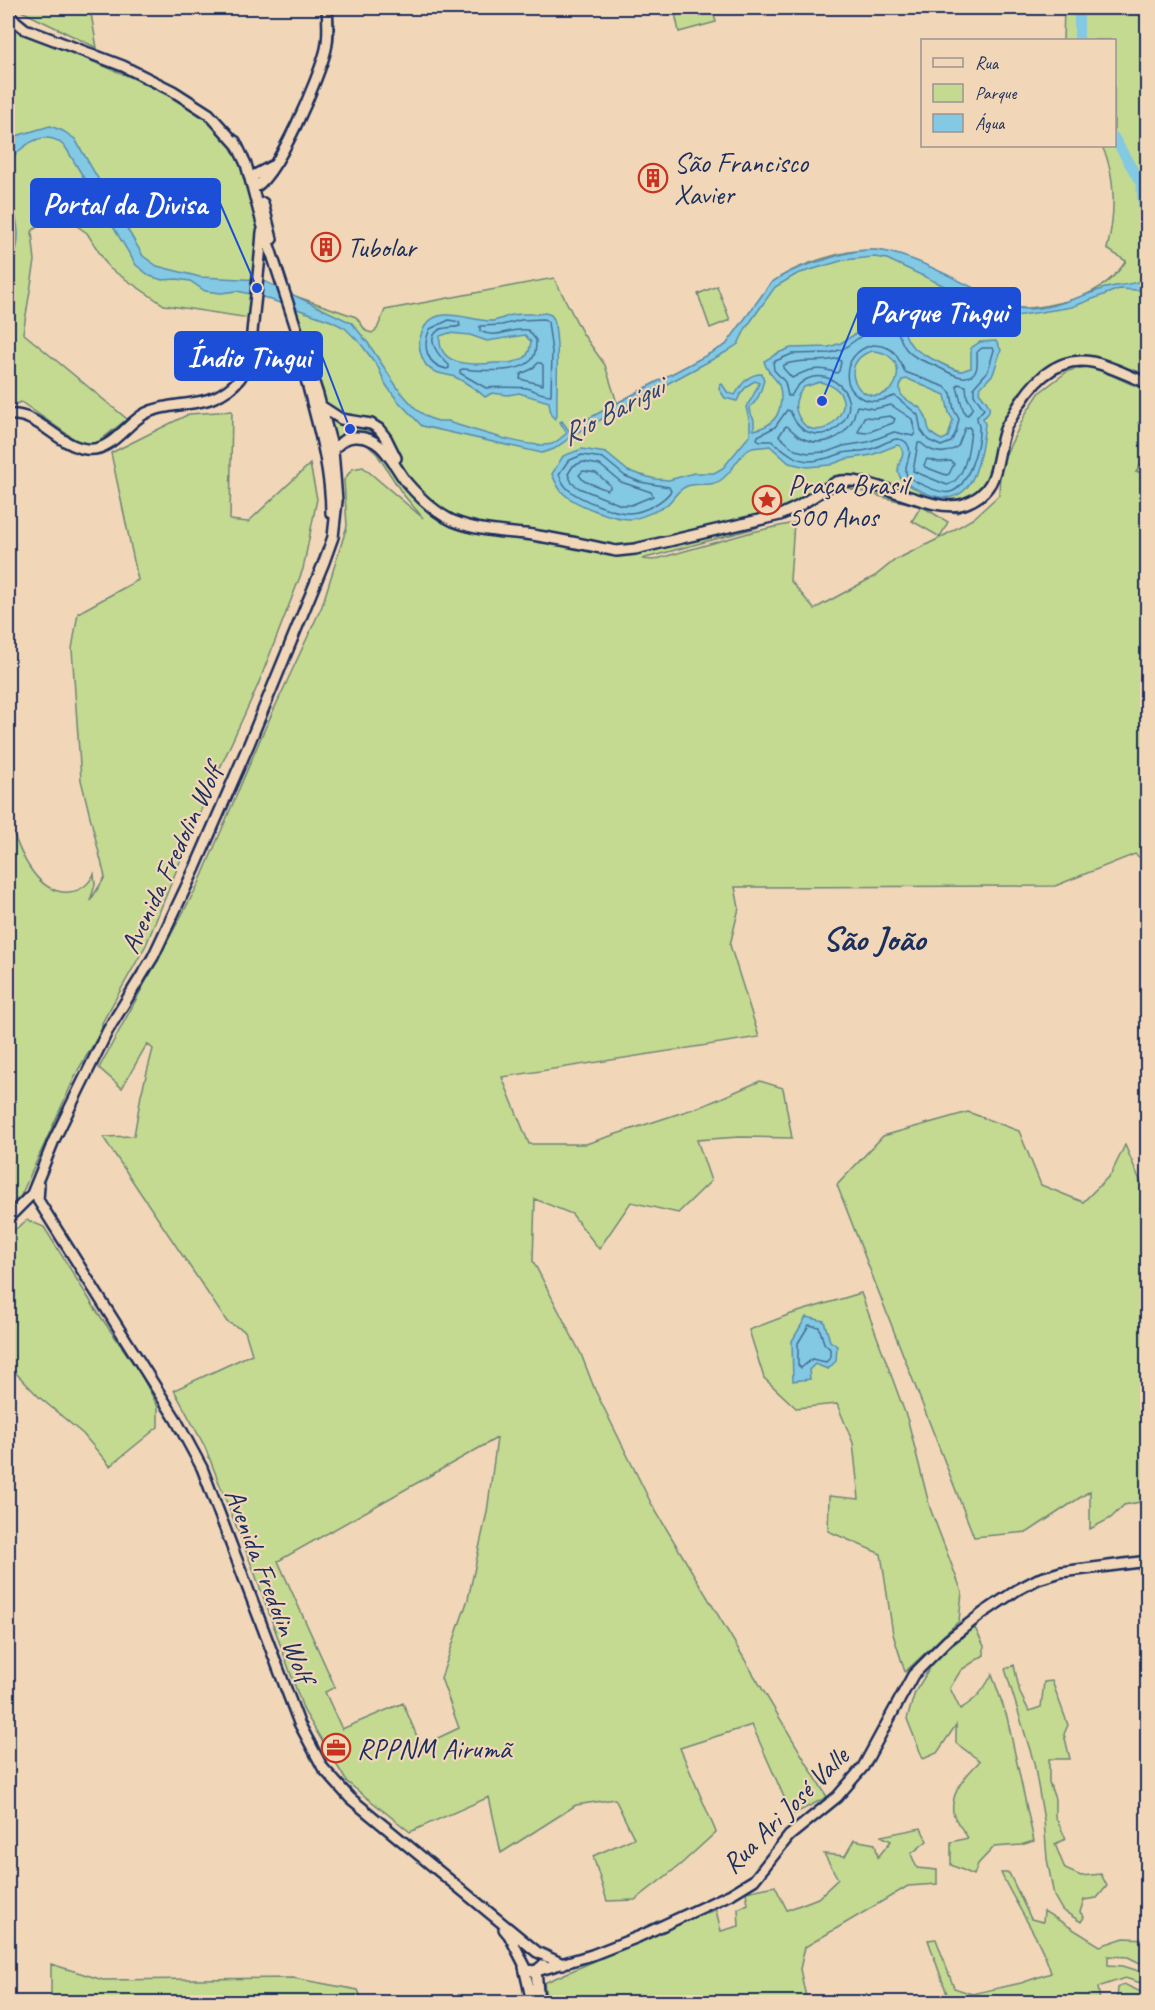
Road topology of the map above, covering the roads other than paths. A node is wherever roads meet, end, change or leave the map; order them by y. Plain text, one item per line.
1 (327, 8) edge
2 (8, 15) edge
3 (254, 182) junction
4 (263, 226) junction
5 (275, 262) junction
6 (259, 274) junction
7 (1148, 383) edge
8 (317, 408) junction
9 (8, 415) edge
10 (337, 417) junction
11 (339, 442) junction
12 (328, 450) junction
13 (415, 491) junction
14 (34, 1199) junction
15 (8, 1218) edge
16 (1148, 1561) edge
17 (514, 1936) junction
18 (539, 1953) junction
19 (563, 1964) junction
20 (524, 1966) junction
21 (538, 1971) junction
22 (532, 2002) edge
23 (539, 2002) edge

1 - 3 main road
2 - 3 main road, Avenida Fredolin Wolf
3 - 4 main road, Avenida Fredolin Wolf
3 - 5 main road, Avenida Fredolin Wolf
4 - 5 main road, Avenida Fredolin Wolf
4 - 6 main road
5 - 6 main road
5 - 8 main road, Avenida Fredolin Wolf
6 - 9 main road
7 - 13 main road
8 - 10 main road
8 - 12 main road, Avenida Fredolin Wolf
10 - 11 main road
10 - 13 main road
11 - 12 main road
11 - 13 main road
12 - 14 main road, Avenida Fredolin Wolf
14 - 15 main road
14 - 17 main road, Avenida Fredolin Wolf
16 - 19 main road, Rua Ari José Valle
17 - 18 main road, Avenida Fredolin Wolf
17 - 20 main road, Avenida Fredolin Wolf
18 - 19 main road
18 - 20 main road
18 - 21 main road
19 - 21 main road, Rua Ari José Valle
20 - 21 main road
20 - 22 main road, Avenida Fredolin Wolf
21 - 23 main road

